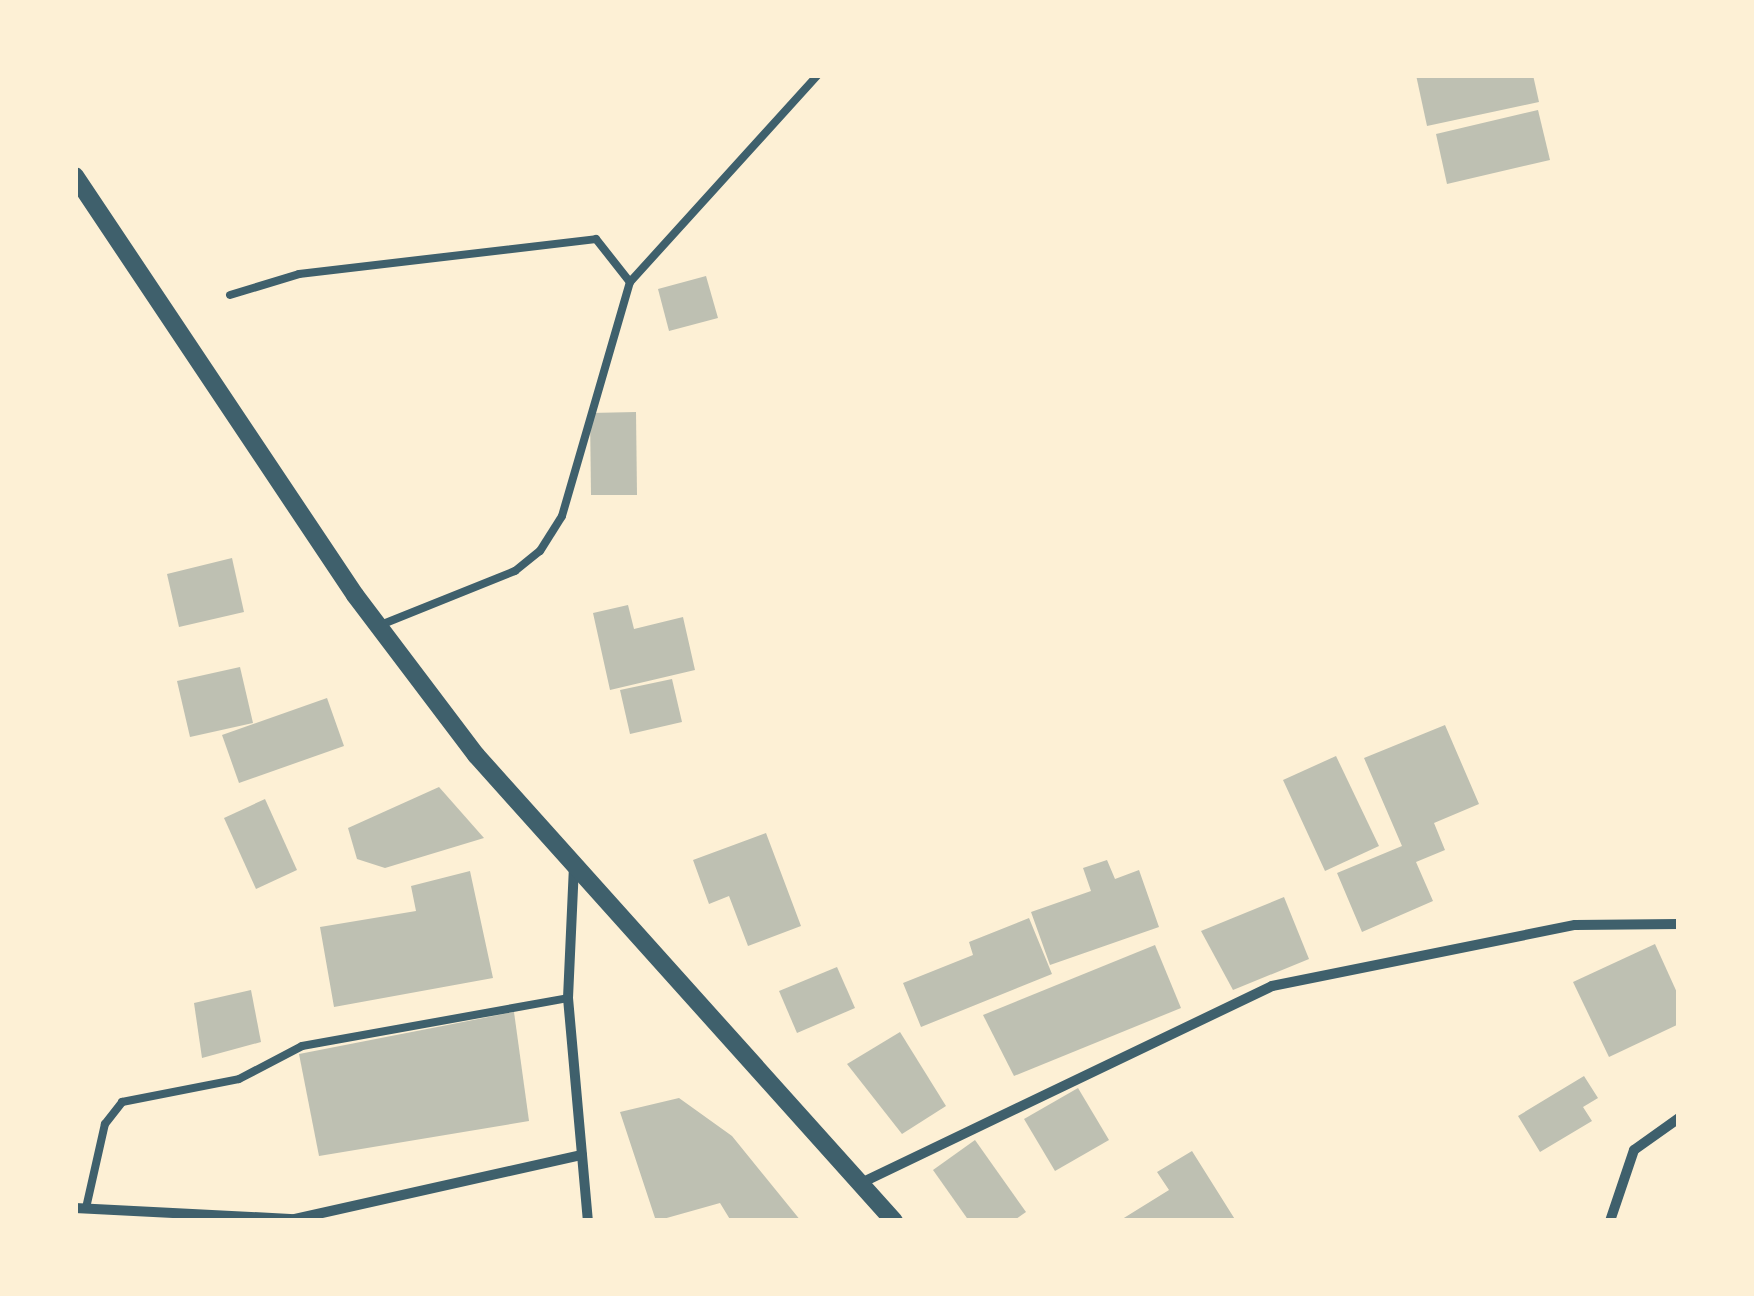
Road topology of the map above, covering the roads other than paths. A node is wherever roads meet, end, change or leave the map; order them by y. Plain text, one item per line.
1 (818, 75) edge
2 (75, 176) edge
3 (630, 282) junction
4 (230, 295) dead end
5 (378, 626) junction
6 (574, 866) junction
7 (1679, 924) edge
8 (568, 998) junction
9 (1679, 1118) edge
10 (582, 1155) junction
11 (859, 1184) junction
12 (80, 1208) edge
13 (588, 1221) edge
14 (894, 1221) edge
15 (1610, 1221) edge

1 - 3 lane
2 - 5 street
3 - 4 lane
3 - 5 lane
5 - 6 street
6 - 8 street
6 - 11 street
7 - 11 street
8 - 10 street
8 - 12 lane
9 - 15 street
10 - 12 street
10 - 13 street
11 - 14 street

